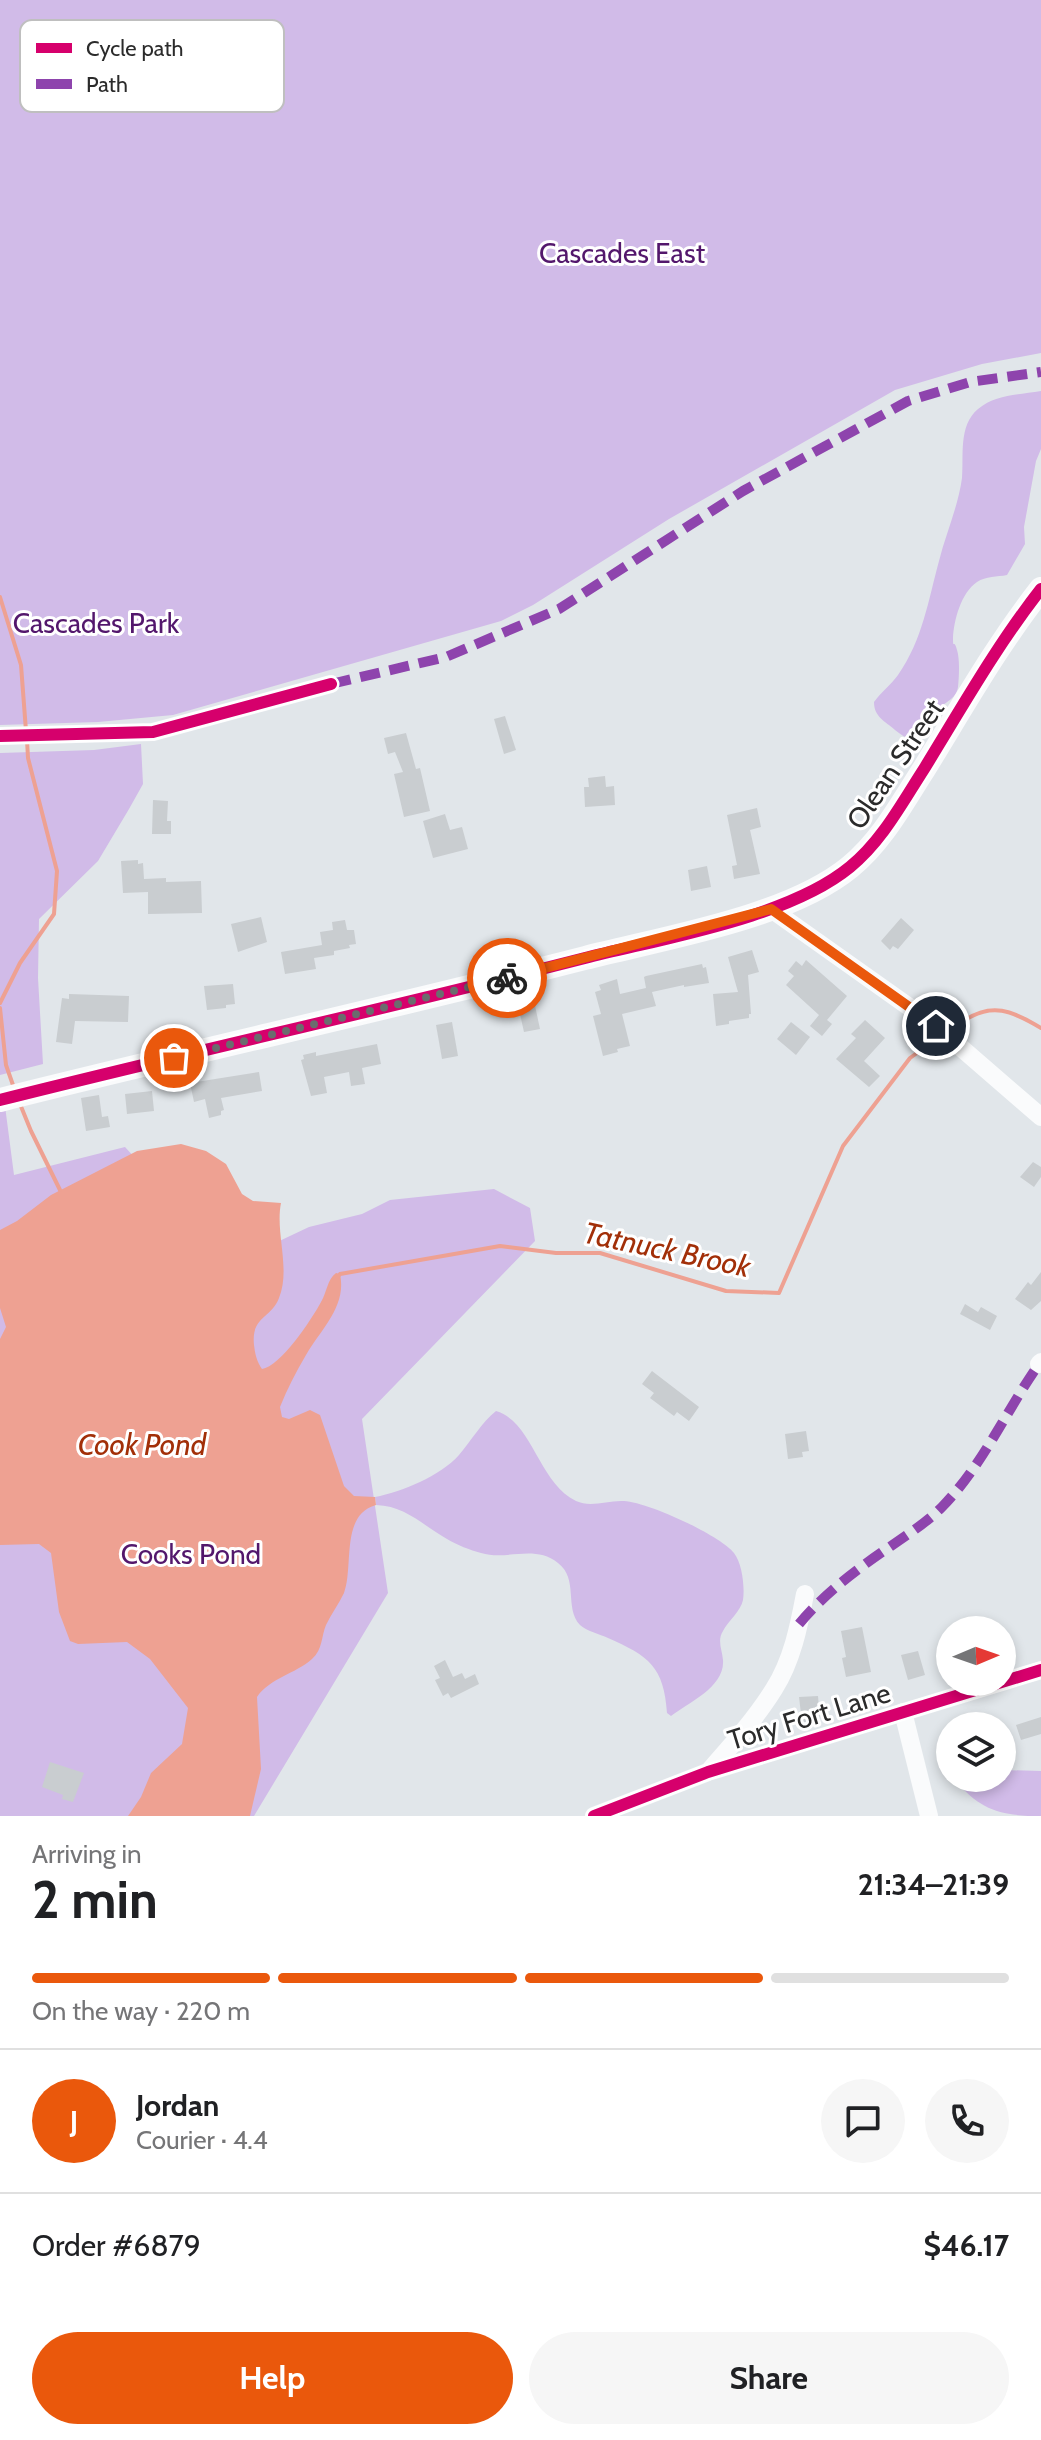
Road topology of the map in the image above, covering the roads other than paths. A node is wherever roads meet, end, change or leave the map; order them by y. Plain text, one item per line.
1 (1041, 589) edge
2 (331, 684) dead end
3 (0, 736) edge
4 (771, 909) junction
5 (11, 1097) edge
6 (1041, 1117) edge
7 (805, 1594) dead end
8 (1041, 1670) edge
9 (903, 1712) junction
10 (708, 1772) junction
11 (594, 1816) edge
12 (929, 1816) edge

1 - 4 street, Olean Street
2 - 3 street
4 - 5 street, Olean Street
4 - 6 street
7 - 10 street
8 - 9 street, Tory Fort Lane
9 - 10 street, Tory Fort Lane
9 - 12 street
10 - 11 street, Tory Fort Lane

